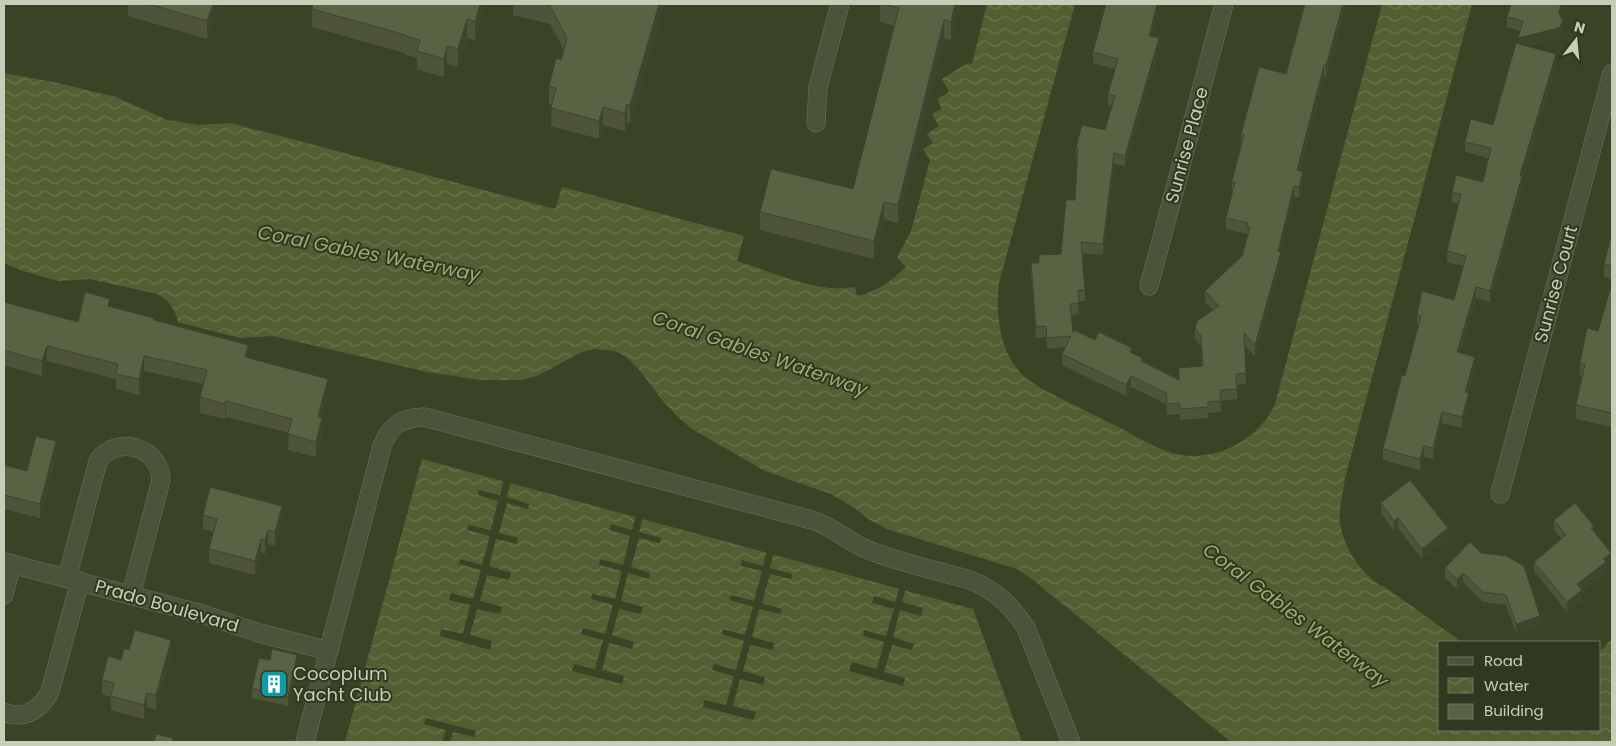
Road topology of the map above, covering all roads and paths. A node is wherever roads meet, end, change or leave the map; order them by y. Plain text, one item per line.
1 (840, 4) edge
2 (1224, 4) edge
3 (1612, 73) edge
4 (816, 123) dead end
5 (1150, 286) dead end
6 (1500, 494) dead end
7 (8, 563) edge
8 (73, 580) junction
9 (4, 595) edge
10 (131, 595) junction
11 (329, 651) junction
12 (4, 712) edge
13 (305, 742) edge
14 (1071, 742) edge

1 - 4 street
2 - 5 street, Sunrise Place
3 - 6 street, Sunrise Court
7 - 8 street, Prado Boulevard
7 - 9 street
8 - 10 street, Prado Boulevard
8 - 10 street
8 - 12 street
10 - 11 street, Prado Boulevard
11 - 13 street
11 - 14 street

